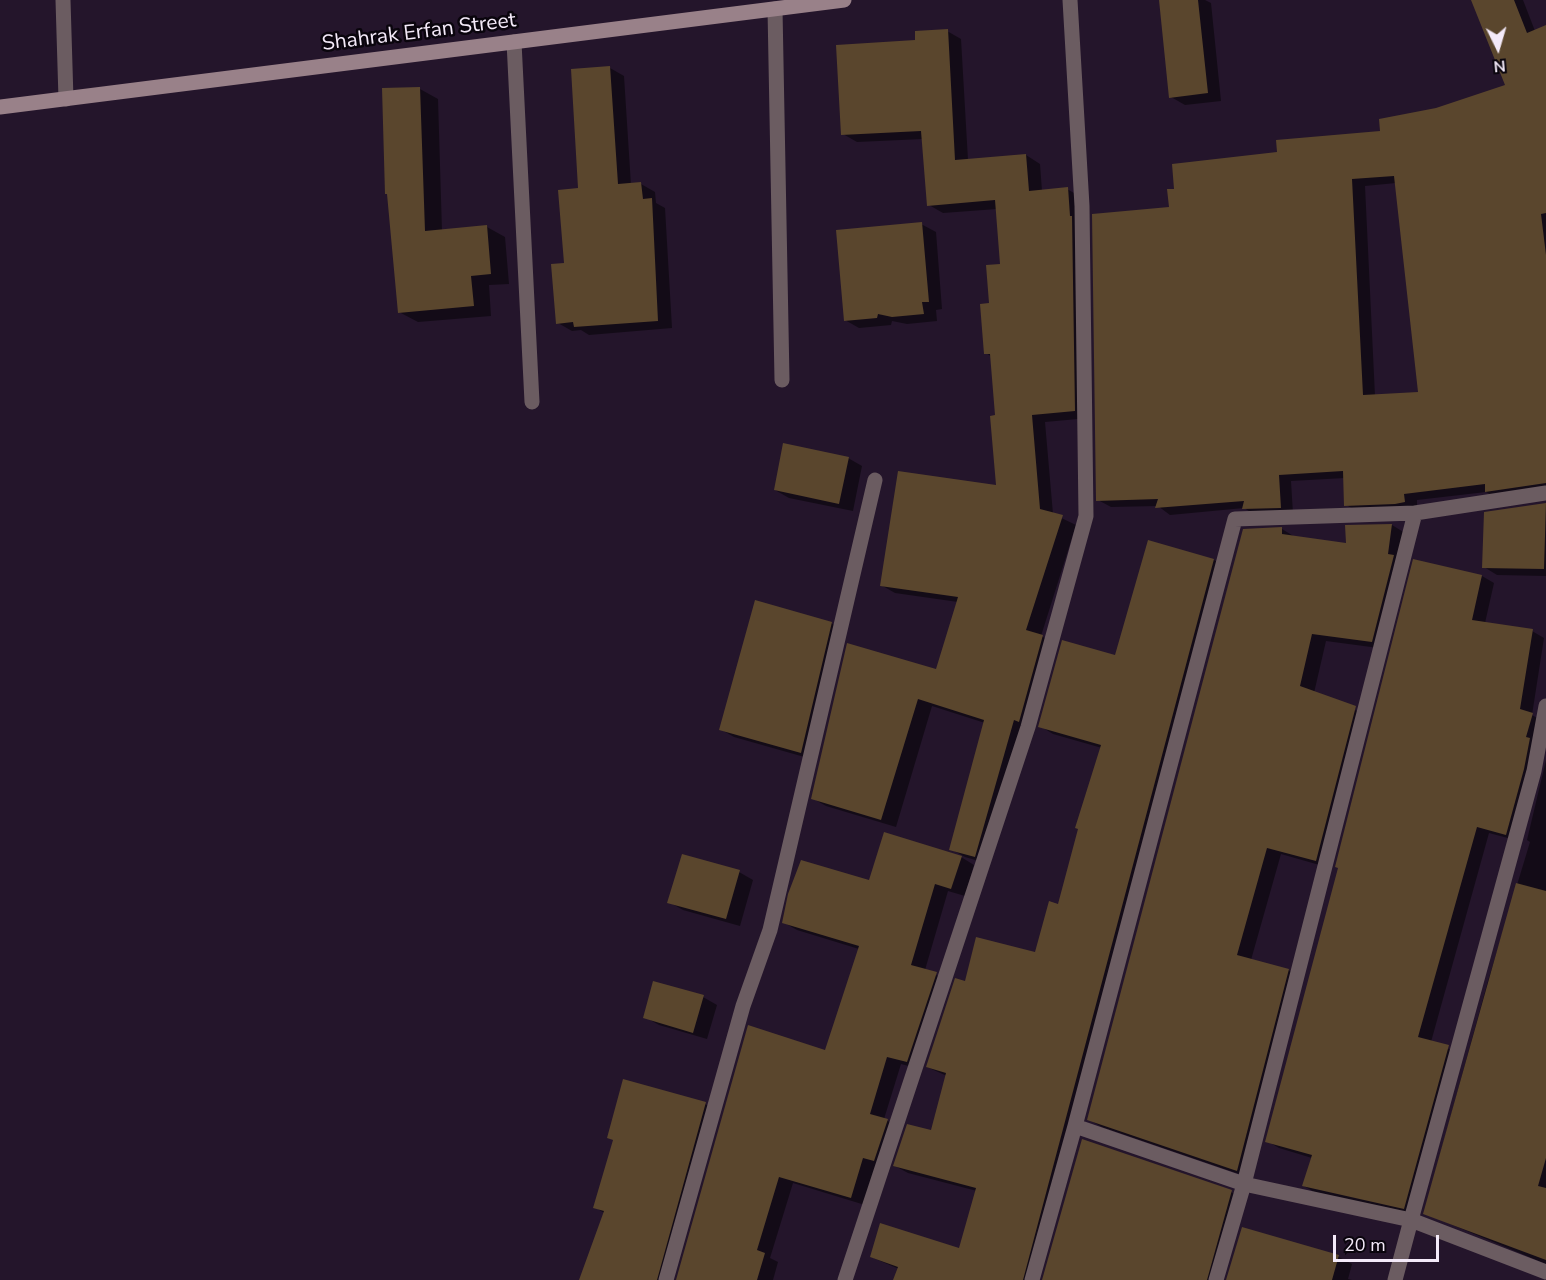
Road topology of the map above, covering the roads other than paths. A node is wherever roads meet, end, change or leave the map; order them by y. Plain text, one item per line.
1 (63, 0) edge
2 (844, 0) edge
3 (1070, 0) edge
4 (776, 9) junction
5 (514, 42) junction
6 (66, 99) junction
7 (0, 107) edge
8 (782, 380) dead end
9 (532, 402) dead end
10 (875, 480) dead end
11 (1546, 492) edge
12 (1415, 513) junction
13 (1546, 706) edge
14 (1075, 1126) junction
15 (1244, 1184) junction
16 (1412, 1220) junction
17 (1546, 1272) edge
18 (666, 1280) edge
19 (845, 1280) edge
20 (1032, 1280) edge
21 (1216, 1280) edge
22 (1395, 1280) edge

1 - 6 street
2 - 4 street, Shahrak Erfan Street
3 - 19 street
4 - 5 street, Shahrak Erfan Street
4 - 8 street
5 - 6 street, Shahrak Erfan Street
5 - 9 street
6 - 7 street, Shahrak Erfan Street
10 - 18 street
11 - 12 street
12 - 14 street
12 - 15 street
13 - 16 street
14 - 15 street
14 - 20 street
15 - 16 street
15 - 21 street
16 - 17 street
16 - 22 street

